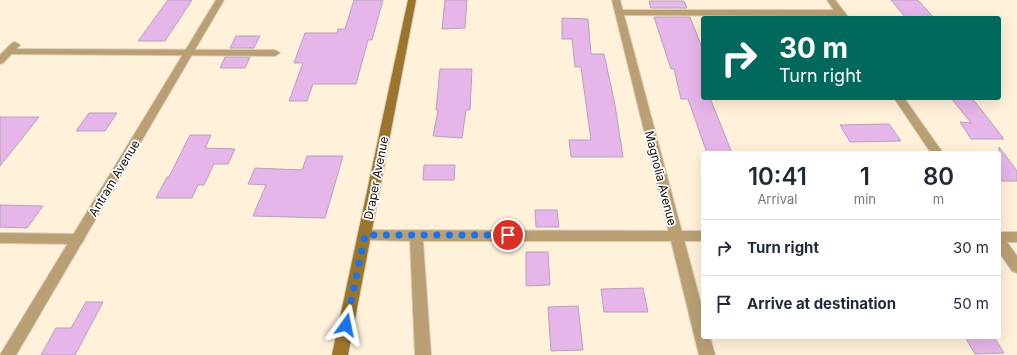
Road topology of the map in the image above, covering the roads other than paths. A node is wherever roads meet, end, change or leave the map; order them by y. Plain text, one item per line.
1 (220, 0) edge
2 (412, 0) edge
3 (616, 0) edge
4 (831, 0) edge
5 (619, 13) junction
6 (842, 16) edge
7 (188, 53) junction
8 (275, 53) dead end
9 (0, 61) edge
10 (900, 100) edge
11 (936, 151) edge
12 (365, 235) junction
13 (416, 235) junction
14 (676, 236) junction
15 (701, 236) edge
16 (1001, 237) edge
17 (1017, 237) edge
18 (0, 238) edge
19 (77, 239) junction
20 (1001, 245) edge
21 (1017, 267) edge
22 (701, 332) edge
23 (703, 339) edge
24 (8, 355) edge
25 (340, 355) edge
26 (423, 355) edge
27 (707, 355) edge

1 - 7 street, Antram Avenue
2 - 12 street, Draper Avenue
3 - 5 street, Magnolia Avenue
4 - 6 street
5 - 6 street
5 - 14 street, Magnolia Avenue
7 - 8 street
7 - 9 street
7 - 19 street, Antram Avenue
10 - 11 street
12 - 13 street
12 - 25 street, Draper Avenue
13 - 14 street
13 - 26 street
14 - 15 street
14 - 22 street, Magnolia Avenue
16 - 17 street
18 - 19 street
19 - 24 street, Antram Avenue
20 - 21 street
23 - 27 street, Magnolia Avenue

